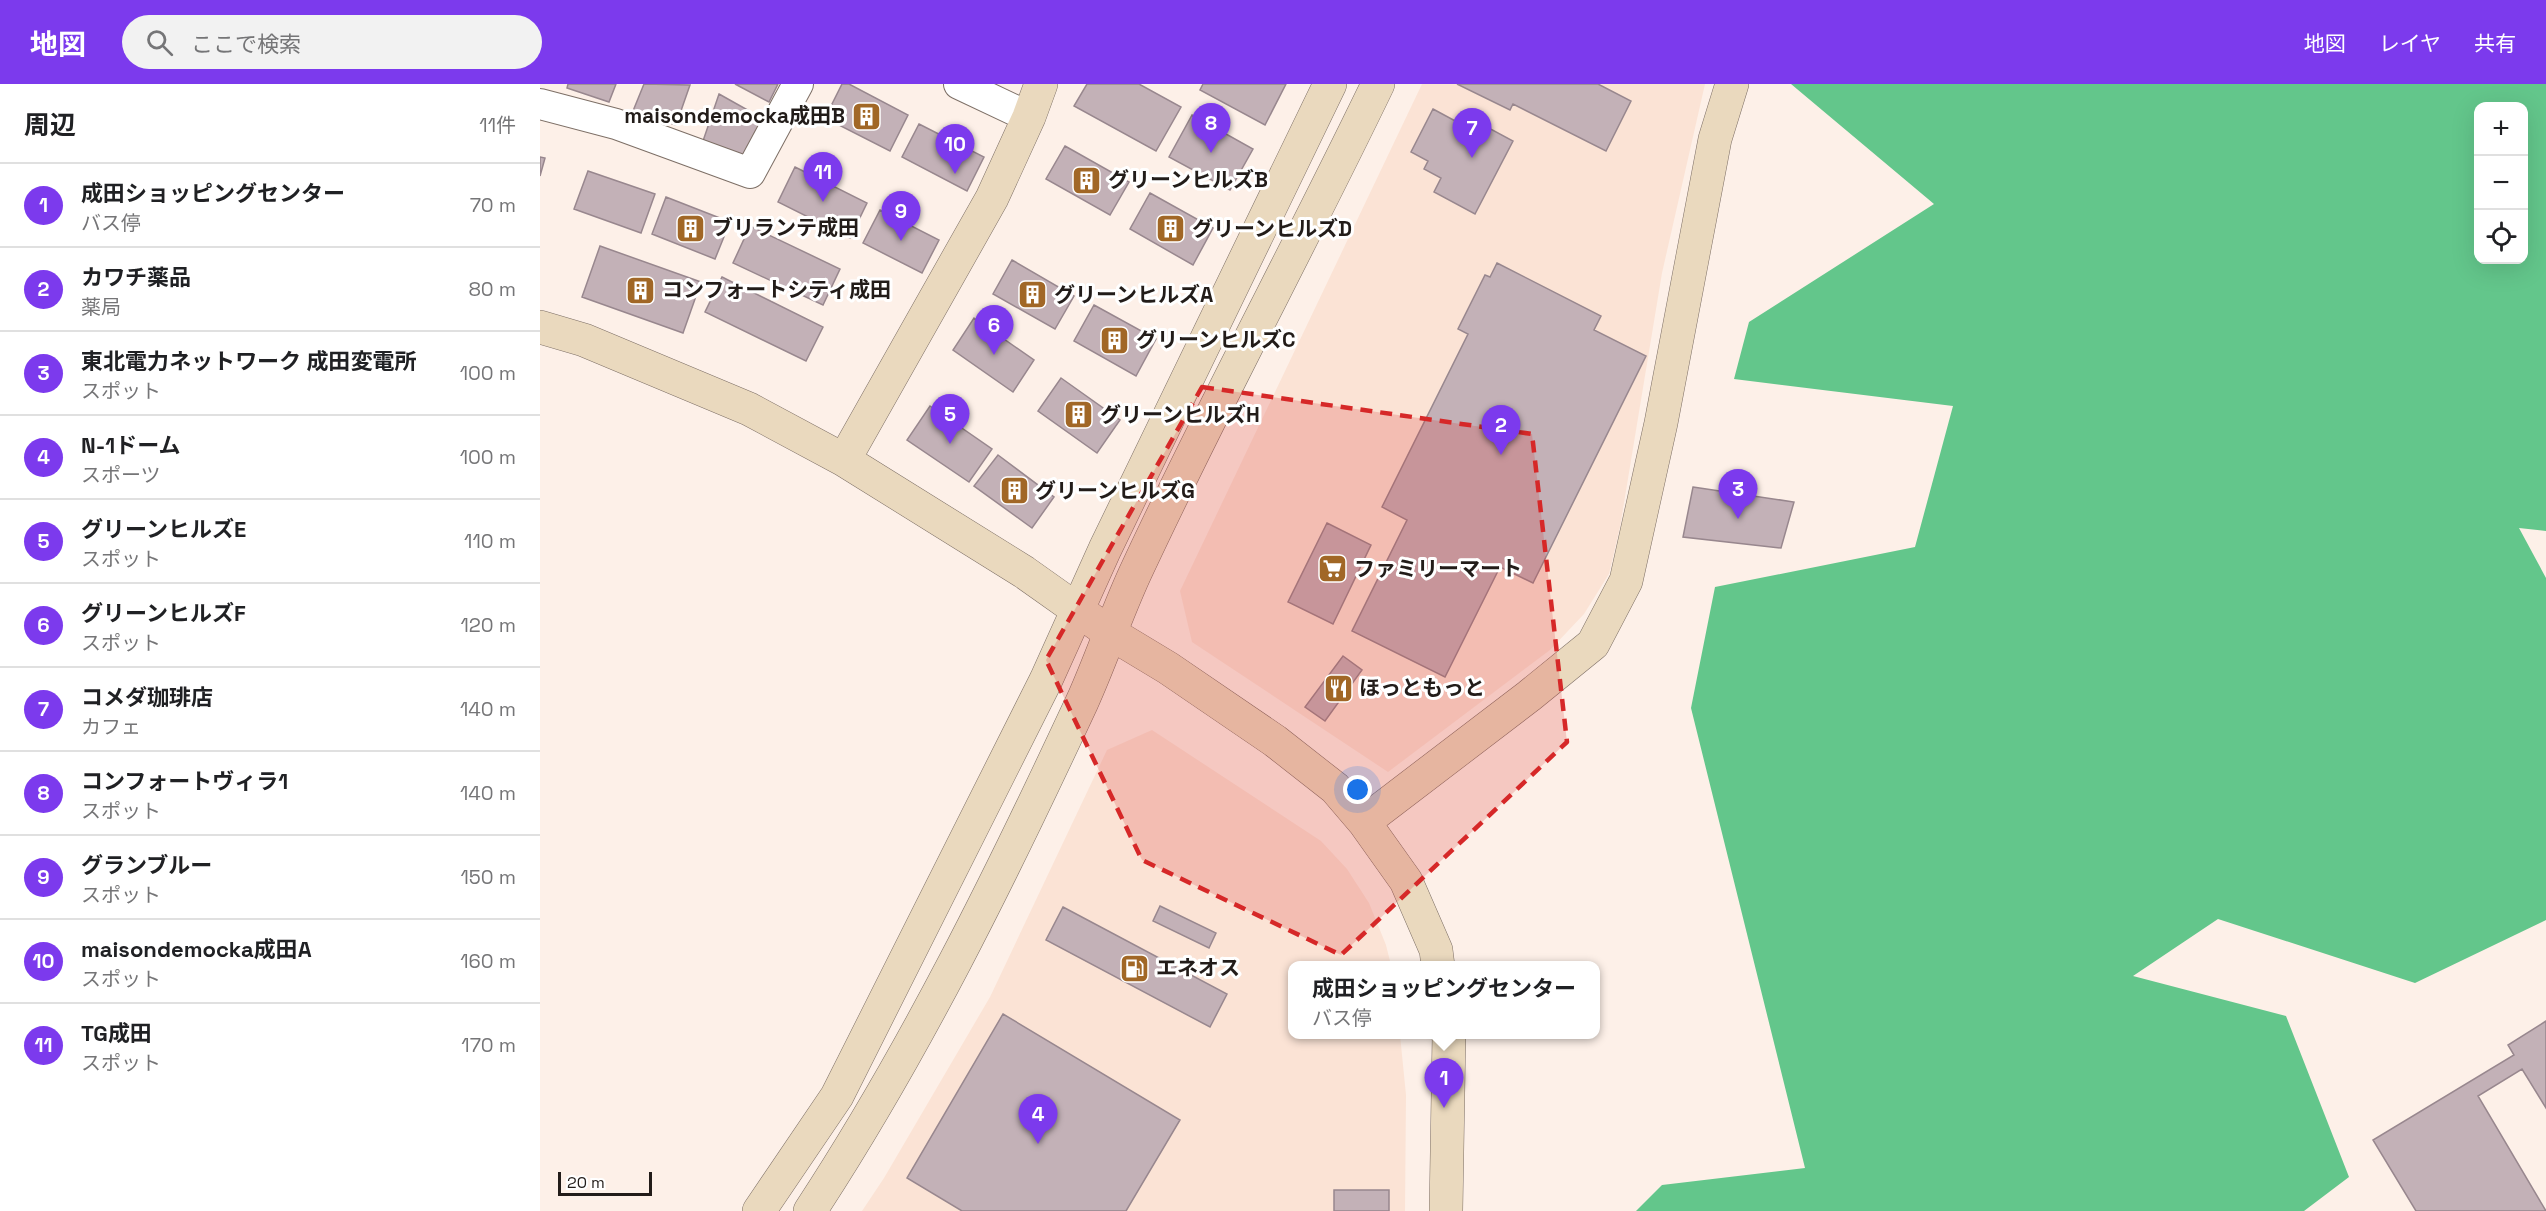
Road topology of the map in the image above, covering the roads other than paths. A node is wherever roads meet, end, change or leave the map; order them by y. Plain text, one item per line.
1 (798, 84) edge
2 (959, 84) edge
3 (1041, 84) edge
4 (1330, 84) edge
5 (1378, 84) edge
6 (1732, 84) edge
7 (540, 104) edge
8 (1029, 117) junction
9 (540, 327) edge
10 (844, 460) junction
11 (1077, 610) junction
12 (1110, 633) junction
13 (1364, 822) junction
14 (1437, 961) edge
15 (1449, 1039) edge
16 (759, 1211) edge
17 (810, 1211) edge
18 (1446, 1211) edge

1 - 7 street
2 - 8 street
3 - 8 street
4 - 11 street
5 - 12 street
6 - 13 street
8 - 10 street
9 - 10 street
10 - 11 street
11 - 12 street
11 - 16 street
12 - 13 street
12 - 17 street
13 - 14 street
15 - 18 street

